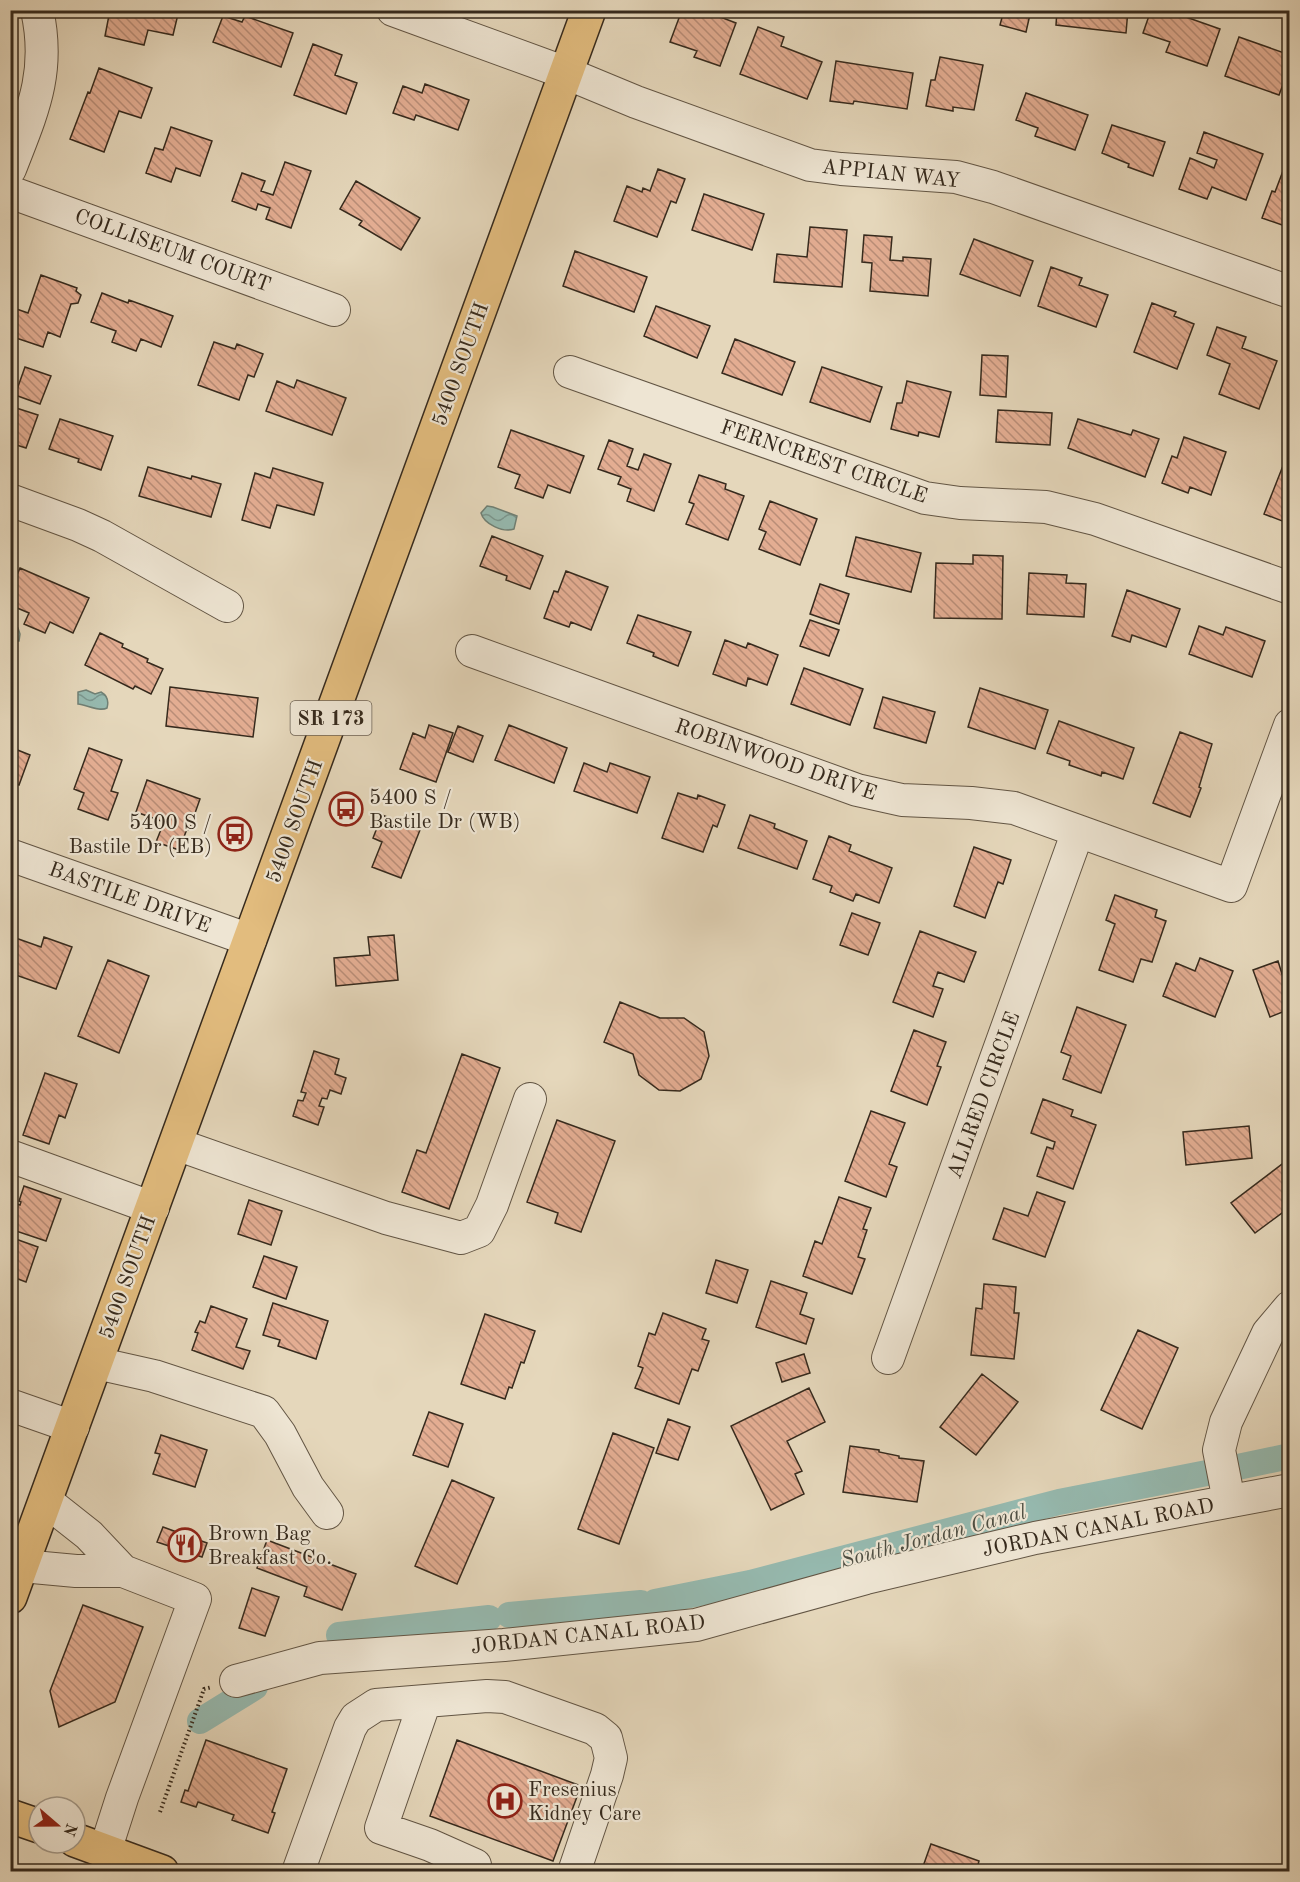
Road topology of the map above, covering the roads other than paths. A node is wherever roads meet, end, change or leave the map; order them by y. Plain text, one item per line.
1 (37, 10) edge
2 (393, 10) edge
3 (589, 10) edge
4 (566, 73) junction
5 (10, 169) edge
6 (10, 192) edge
7 (1290, 292) edge
8 (334, 310) dead end
9 (570, 372) dead end
10 (10, 500) edge
11 (1290, 588) edge
12 (227, 606) dead end
13 (471, 651) dead end
14 (1289, 725) edge
15 (1078, 831) junction
16 (10, 855) edge
17 (250, 940) junction
18 (530, 1099) dead end
19 (176, 1144) junction
20 (10, 1156) edge
21 (153, 1208) junction
22 (1290, 1307) edge
23 (888, 1358) dead end
24 (96, 1363) junction
25 (10, 1405) edge
26 (73, 1427) junction
27 (1290, 1490) edge
28 (46, 1501) junction
29 (1229, 1501) junction
30 (327, 1513) dead end
31 (22, 1566) junction
32 (123, 1571) junction
33 (10, 1597) edge
34 (236, 1681) road end
35 (425, 1701) junction
36 (10, 1816) edge
37 (27, 1822) edge
38 (87, 1844) edge
39 (105, 1851) junction
40 (481, 1869) edge
41 (162, 1872) edge
42 (298, 1872) edge
43 (574, 1872) edge

1 - 5 street
2 - 4 street, APPIAN WAY
3 - 4 main road, 5400 SOUTH / SR 173
4 - 7 street, APPIAN WAY
4 - 17 main road, 5400 SOUTH / SR 173
6 - 8 street, COLLISEUM COURT
9 - 11 street, FERNCREST CIRCLE
10 - 12 street
13 - 15 street, ROBINWOOD DRIVE
14 - 15 street, ROBINWOOD DRIVE
15 - 23 street, ALLRED CIRCLE
16 - 17 street, BASTILE DRIVE
17 - 19 main road, 5400 SOUTH / SR 173
18 - 19 street
19 - 21 main road, 5400 SOUTH / SR 173
20 - 21 street
21 - 24 main road, 5400 SOUTH / SR 173
22 - 29 street
24 - 26 main road, 5400 SOUTH / SR 173
24 - 30 street
25 - 26 street
26 - 28 main road, 5400 SOUTH / SR 173
27 - 29 street, JORDAN CANAL ROAD
28 - 31 main road, 5400 SOUTH / SR 173
28 - 32 street
29 - 34 street, JORDAN CANAL ROAD
31 - 32 street
31 - 33 main road, 5400 SOUTH / SR 173
32 - 39 street
35 - 40 street
35 - 42 street
35 - 43 street
36 - 37 main road
38 - 39 main road
39 - 41 main road

